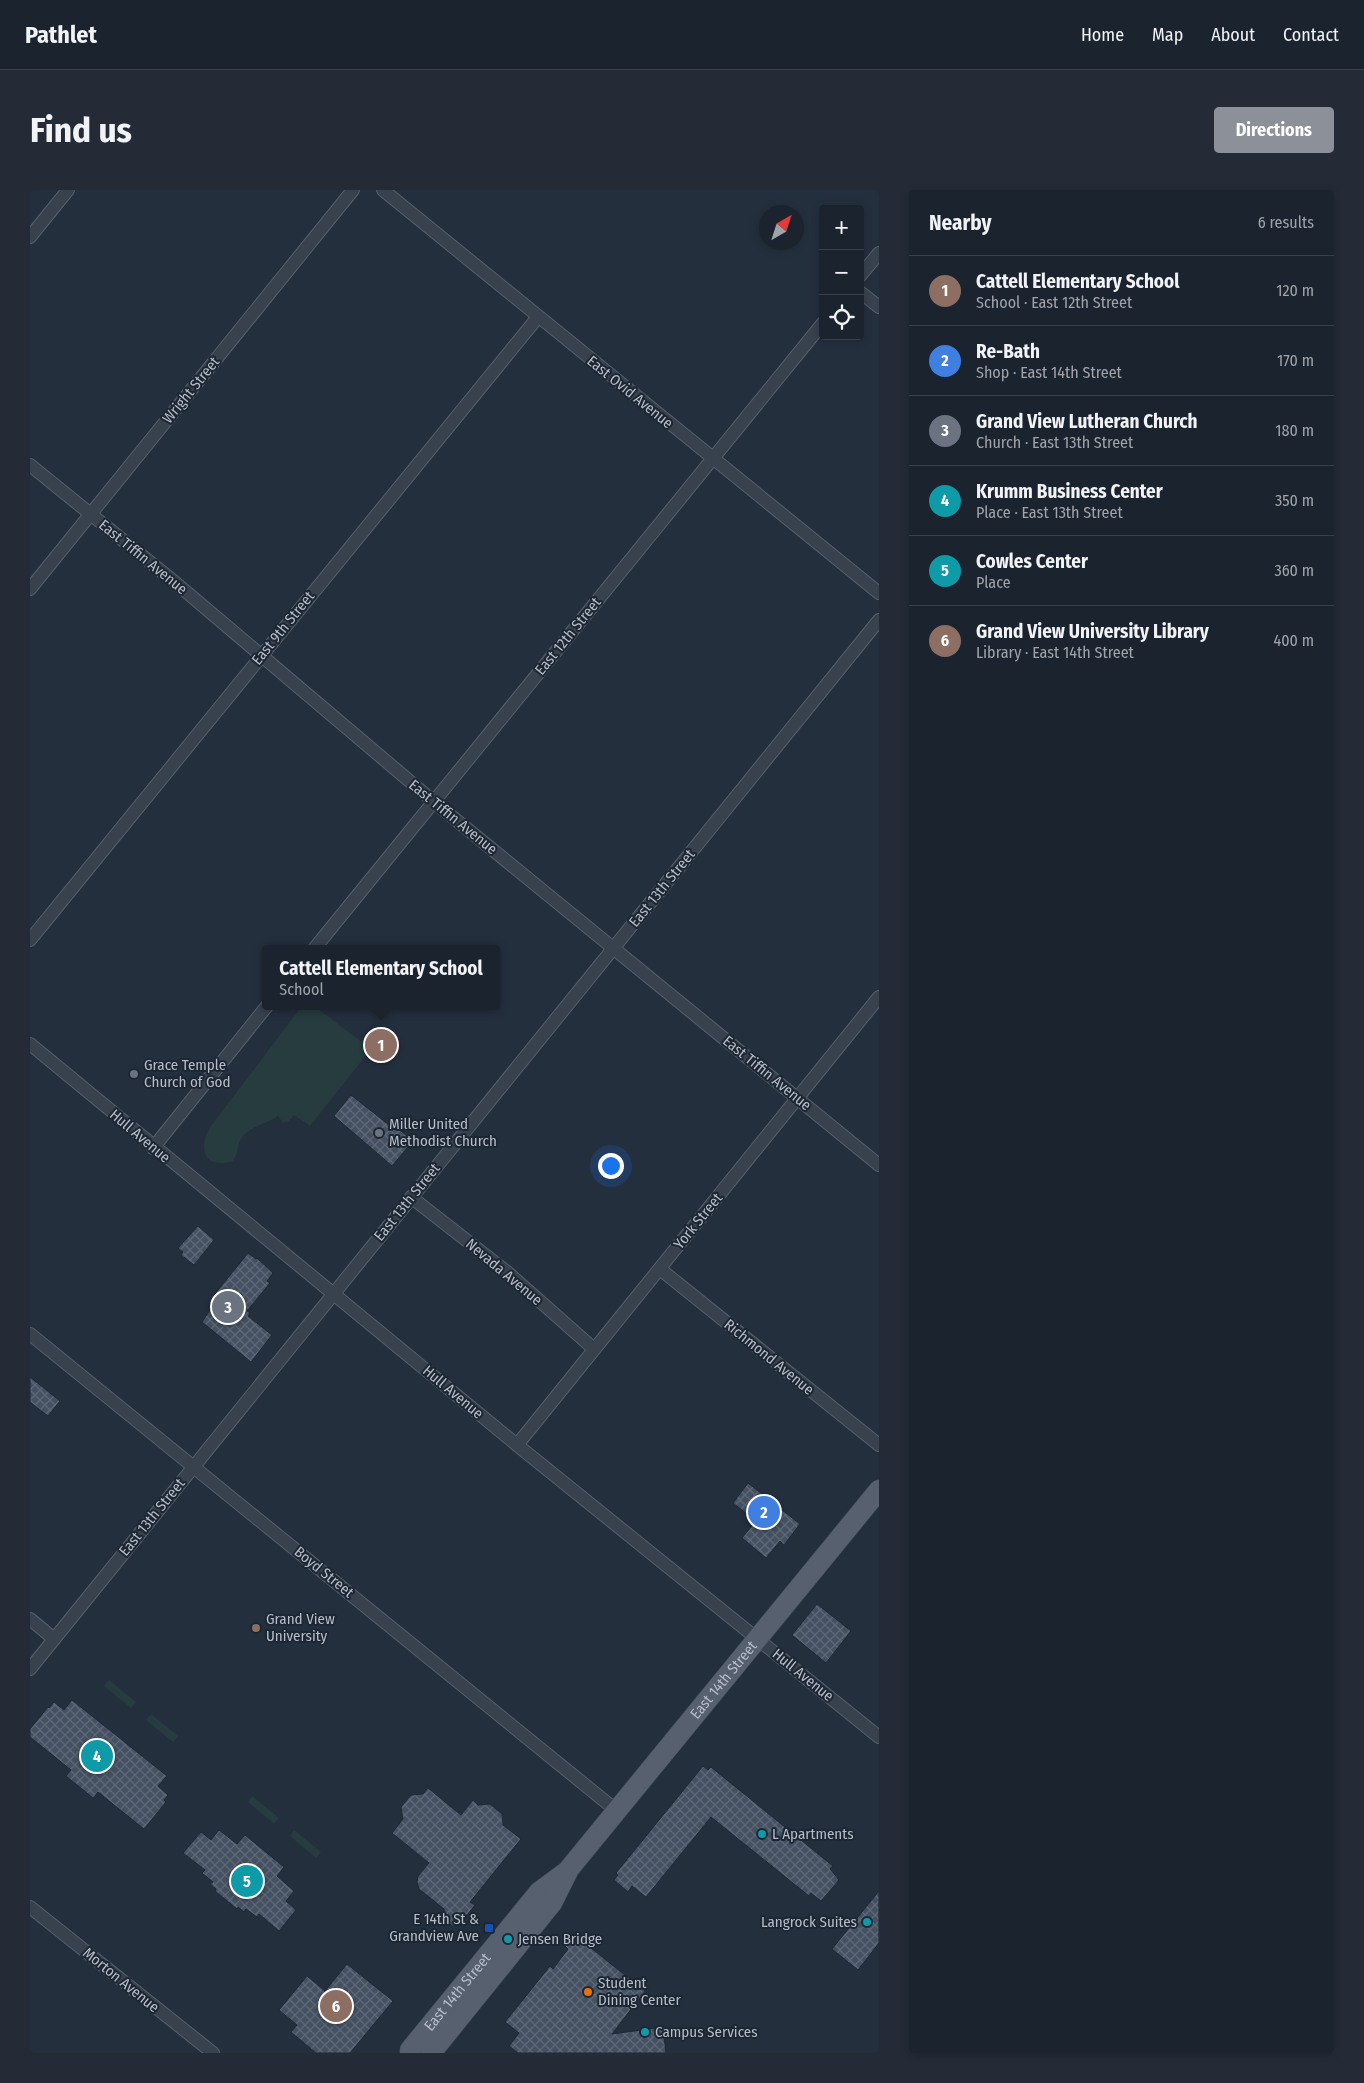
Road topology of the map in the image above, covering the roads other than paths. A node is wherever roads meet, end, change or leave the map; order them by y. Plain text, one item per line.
1 (68, 190) edge
2 (353, 190) edge
3 (383, 190) edge
4 (30, 237) edge
5 (879, 253) edge
6 (864, 271) edge
7 (864, 295) edge
8 (879, 307) edge
9 (538, 317) junction
10 (819, 328) edge
11 (714, 460) junction
12 (30, 465) edge
13 (90, 515) junction
14 (30, 590) edge
15 (879, 592) edge
16 (879, 620) edge
17 (260, 656) junction
18 (433, 801) junction
19 (30, 940) edge
20 (317, 945) edge
21 (613, 948) junction
22 (879, 996) edge
23 (265, 1010) edge
24 (30, 1044) edge
25 (797, 1098) junction
26 (153, 1148) junction
27 (879, 1165) edge
28 (411, 1197) junction
29 (660, 1269) junction
30 (334, 1293) junction
31 (30, 1334) edge
32 (594, 1349) junction
33 (517, 1445) junction
34 (879, 1445) edge
35 (194, 1466) junction
36 (879, 1490) edge
37 (30, 1619) edge
38 (54, 1639) junction
39 (758, 1639) junction
40 (30, 1669) edge
41 (879, 1737) edge
42 (617, 1811) junction
43 (569, 1869) junction
44 (30, 1907) edge
45 (213, 2053) edge
46 (410, 2053) edge
47 (431, 2053) edge

1 - 4 street
2 - 13 street, Wright Street
3 - 9 street, East Ovid Avenue
5 - 6 street
7 - 8 street
9 - 11 street, East Ovid Avenue
9 - 17 street, East 9th Street
10 - 11 street, East 12th Street
11 - 15 street, East Ovid Avenue
11 - 18 street, East 12th Street
12 - 13 street, East Tiffin Avenue
13 - 14 street, Wright Street
13 - 17 street, East Tiffin Avenue
16 - 21 street, East 13th Street
17 - 18 street, East Tiffin Avenue
17 - 19 street, East 9th Street
18 - 20 street, East 12th Street
18 - 21 street, East Tiffin Avenue
21 - 25 street, East Tiffin Avenue
21 - 28 street, East 13th Street
22 - 25 street, York Street
23 - 26 street
24 - 26 street, Hull Avenue
25 - 27 street, East Tiffin Avenue
25 - 29 street, York Street
26 - 30 street, Hull Avenue
28 - 30 street, East 13th Street
28 - 32 street, Nevada Avenue
29 - 32 street, York Street
29 - 34 street, Richmond Avenue
30 - 33 street, Hull Avenue
30 - 35 street, East 13th Street
31 - 35 street, Boyd Street
32 - 33 street, York Street
33 - 39 street, Hull Avenue
35 - 38 street, East 13th Street
35 - 42 street, Boyd Street
36 - 39 main road, East 14th Street
37 - 38 street
38 - 40 street, East 13th Street
39 - 41 street, Hull Avenue
39 - 42 main road, East 14th Street
42 - 43 main road, East 14th Street
43 - 46 main road, East 14th Street
43 - 47 main road, East 14th Street
44 - 45 street, Morton Avenue

